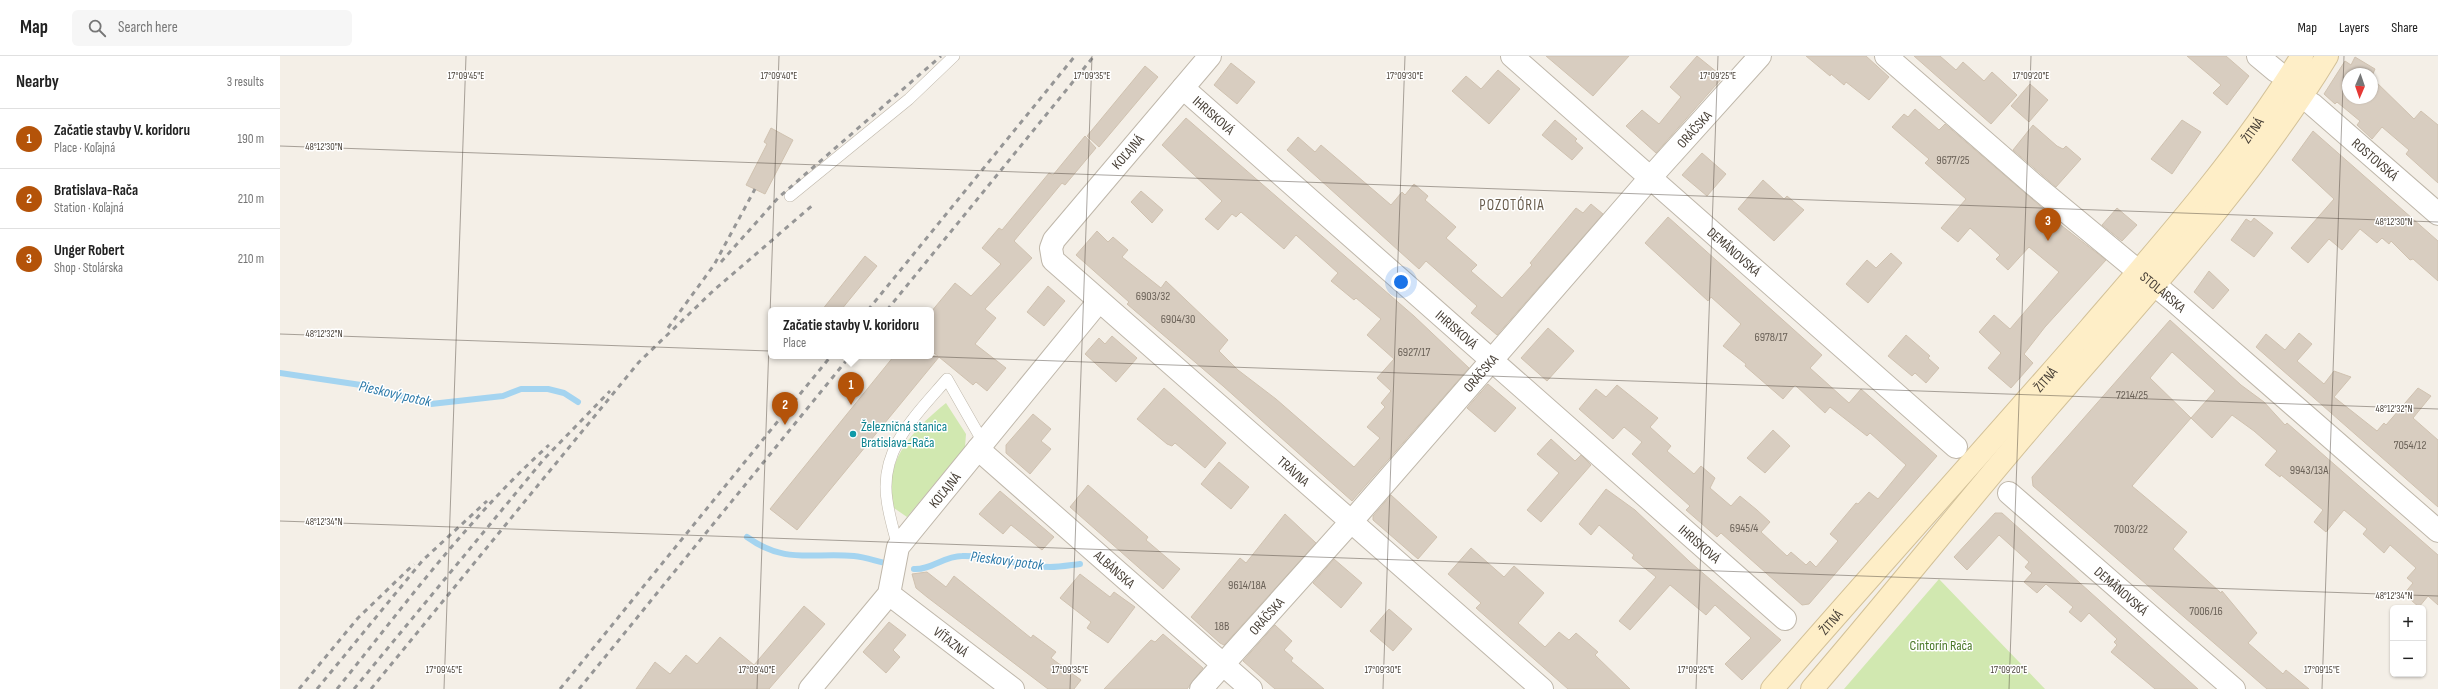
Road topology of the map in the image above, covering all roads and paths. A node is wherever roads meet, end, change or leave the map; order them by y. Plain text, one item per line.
1 (954, 56) edge
2 (1210, 56) edge
3 (1512, 56) edge
4 (1760, 56) edge
5 (1886, 56) edge
6 (2258, 56) edge
7 (2302, 56) edge
8 (2327, 56) edge
9 (2276, 71) dead end
10 (1183, 88) junction
11 (2312, 104) dead end
12 (1650, 178) junction
13 (790, 196) dead end
14 (2438, 214) edge
15 (1051, 250) joint
16 (2146, 278) junction
17 (1098, 300) junction
18 (1490, 360) junction
19 (981, 446) junction
20 (1956, 448) dead end
21 (2009, 493) dead end
22 (1351, 521) junction
23 (2438, 531) edge
24 (898, 547) junction
25 (889, 594) junction
26 (1785, 619) dead end
27 (1222, 663) junction
28 (810, 689) edge
29 (1013, 689) edge
30 (1201, 689) edge
31 (1251, 689) edge
32 (1542, 689) edge
33 (1772, 689) edge
34 (1812, 689) edge
35 (2234, 689) edge

1 - 13 lane
2 - 10 street, KOĽAJNÁ
3 - 12 street, DEMÄNOVSKÁ
4 - 12 street, ORÁČSKA
5 - 16 street, STOLÁRSKA
6 - 9 street
7 - 16 main road, ŽITNÁ
8 - 16 main road, ŽITNÁ
10 - 15 street, KOĽAJNÁ
10 - 18 street, IHRISKOVÁ
11 - 14 street, ROSTOVSKÁ
12 - 18 street, ORÁČSKA
12 - 20 street, DEMÄNOVSKÁ
15 - 17 street, TRÁVNA
16 - 23 street, STOLÁRSKA
16 - 33 main road, ŽITNÁ
16 - 34 main road, ŽITNÁ
17 - 19 street, KOĽAJNÁ
17 - 22 street, TRÁVNA
18 - 22 street, ORÁČSKA
18 - 26 street, IHRISKOVÁ
19 - 24 street, KOĽAJNÁ
19 - 24 lane
19 - 27 street, ALBÁNSKA
21 - 35 street, DEMÄNOVSKÁ
22 - 27 street, ORÁČSKA
22 - 32 street, TRÁVNA
24 - 25 street, KOĽAJNÁ
25 - 28 street, KOĽAJNÁ
25 - 29 street, VÍŤAZNÁ
27 - 30 street, ORÁČSKA
27 - 31 street, ALBÁNSKA

